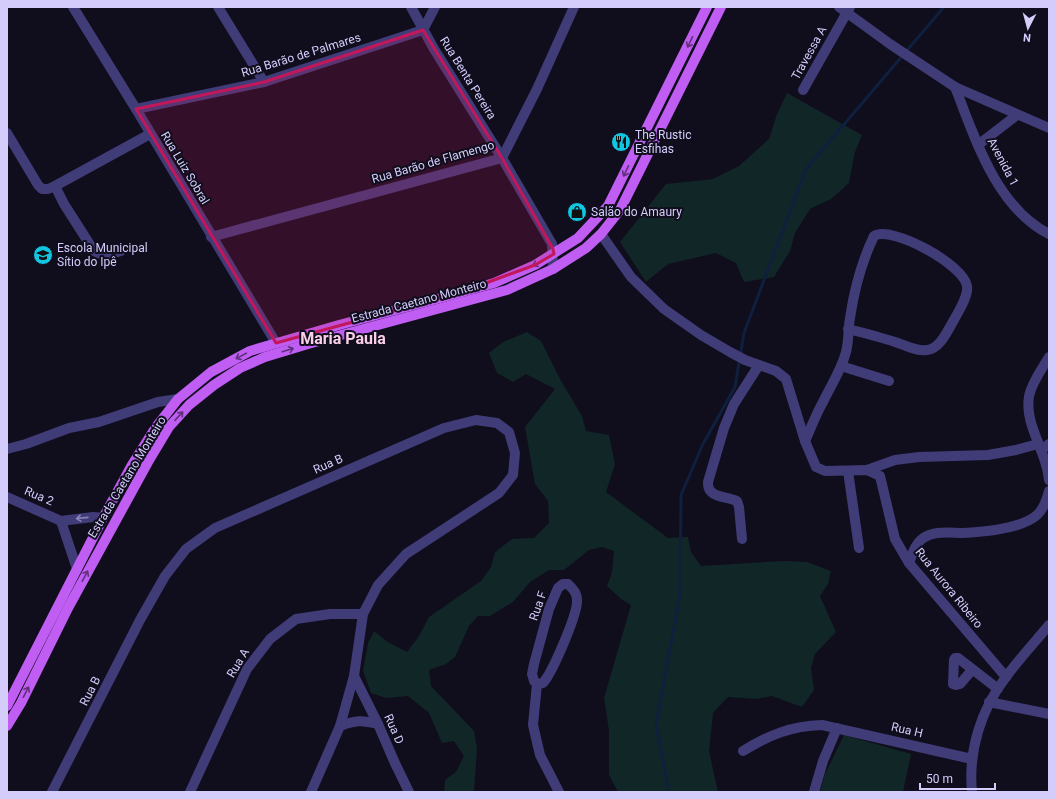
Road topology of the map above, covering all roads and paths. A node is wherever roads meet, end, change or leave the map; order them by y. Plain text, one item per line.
1 (73, 7) edge
2 (218, 7) edge
3 (411, 7) edge
4 (435, 7) edge
5 (574, 7) edge
6 (707, 7) edge
7 (721, 7) edge
8 (845, 9) edge
9 (424, 30) junction
10 (264, 82) junction
11 (955, 87) junction
12 (803, 90) dead end
13 (136, 109) junction
14 (1017, 115) junction
15 (1049, 128) edge
16 (7, 133) edge
17 (150, 134) junction
18 (978, 146) junction
19 (502, 158) junction
20 (55, 186) junction
21 (601, 234) junction
22 (1049, 234) edge
23 (211, 237) junction
24 (121, 251) dead end
25 (554, 254) junction
26 (554, 269) junction
27 (848, 329) junction
28 (276, 342) junction
29 (1049, 357) edge
30 (759, 365) junction
31 (841, 366) junction
32 (889, 381) dead end
33 (178, 399) junction
34 (805, 441) junction
35 (1049, 444) edge
36 (1039, 447) junction
37 (7, 449) edge
38 (867, 470) junction
39 (848, 471) junction
40 (1049, 480) edge
41 (1049, 491) edge
42 (7, 496) edge
43 (103, 518) junction
44 (61, 521) junction
45 (742, 539) dead end
46 (859, 548) dead end
47 (909, 563) junction
48 (77, 569) junction
49 (363, 614) junction
50 (1049, 625) edge
51 (972, 670) dead end
52 (354, 676) junction
53 (1006, 676) junction
54 (537, 684) junction
55 (998, 689) junction
56 (989, 702) junction
57 (7, 706) edge
58 (1049, 714) edge
59 (378, 724) junction
60 (7, 726) edge
61 (340, 726) junction
62 (837, 728) junction
63 (743, 750) dead end
64 (972, 758) junction
65 (52, 792) edge
66 (190, 792) edge
67 (311, 792) edge
68 (409, 792) edge
69 (559, 792) edge
70 (814, 792) edge
71 (972, 792) edge

1 - 13 street, Rua Luiz Sobral
2 - 10 street
3 - 9 street, Rua Benta Pereira
4 - 9 street
5 - 19 street, Rua Barão de Flamengo
6 -> 25 main road, Estrada Caetano Monteiro
7 - 21 main road, Estrada Caetano Monteiro
8 - 11 street
8 - 12 street, Travessa A
9 - 10 street, Rua Barão de Palmares
9 - 19 street, Rua Benta Pereira
10 - 13 street, Rua Barão de Palmares
11 - 14 street
11 - 18 street, Avenida 1
13 - 17 street, Rua Luiz Sobral
14 - 15 street
14 - 18 street
16 - 20 street
17 - 20 street
17 - 23 street, Rua Luiz Sobral
18 - 22 street, Avenida 1
19 - 23 street, Rua Barão de Flamengo
19 - 25 street, Rua Benta Pereira
20 - 24 street
21 - 26 main road, Estrada Caetano Monteiro
21 - 30 street
23 - 28 street, Rua Luiz Sobral
25 - 26 street, Rua Benta Pereira
25 -> 28 main road, Estrada Caetano Monteiro
60 -> 26 main road, Estrada Caetano Monteiro
27 - 27 street
27 - 31 street
28 -> 33 main road, Estrada Caetano Monteiro
29 - 36 street
30 - 34 street
30 - 45 street
31 - 32 street
31 - 34 street
33 - 37 street
33 - 43 main road, Estrada Caetano Monteiro
34 - 39 street
35 - 36 street
36 - 38 street
36 - 40 street
38 - 39 street
38 - 47 street, Rua Aurora Ribeiro
39 - 46 street
41 - 47 street
42 - 44 street, Rua 2
43 -> 44 street, Rua 2
43 - 48 main road, Estrada Caetano Monteiro
44 - 48 street, Rua 2
47 - 53 street, Rua Aurora Ribeiro
48 - 57 main road, Estrada Caetano Monteiro
49 - 52 street
49 - 65 street, Rua B
49 - 66 street, Rua A
50 - 53 street
51 - 55 street
52 - 59 street, Rua D
52 - 61 street
53 - 55 street
54 - 54 street, Rua F
54 - 69 street, Rua F
55 - 56 street
56 - 58 street
56 - 64 street
59 - 61 street
59 - 68 street, Rua D
61 - 67 street
62 - 63 street, Rua H
62 - 64 street, Rua H
62 - 70 street
64 - 71 street

